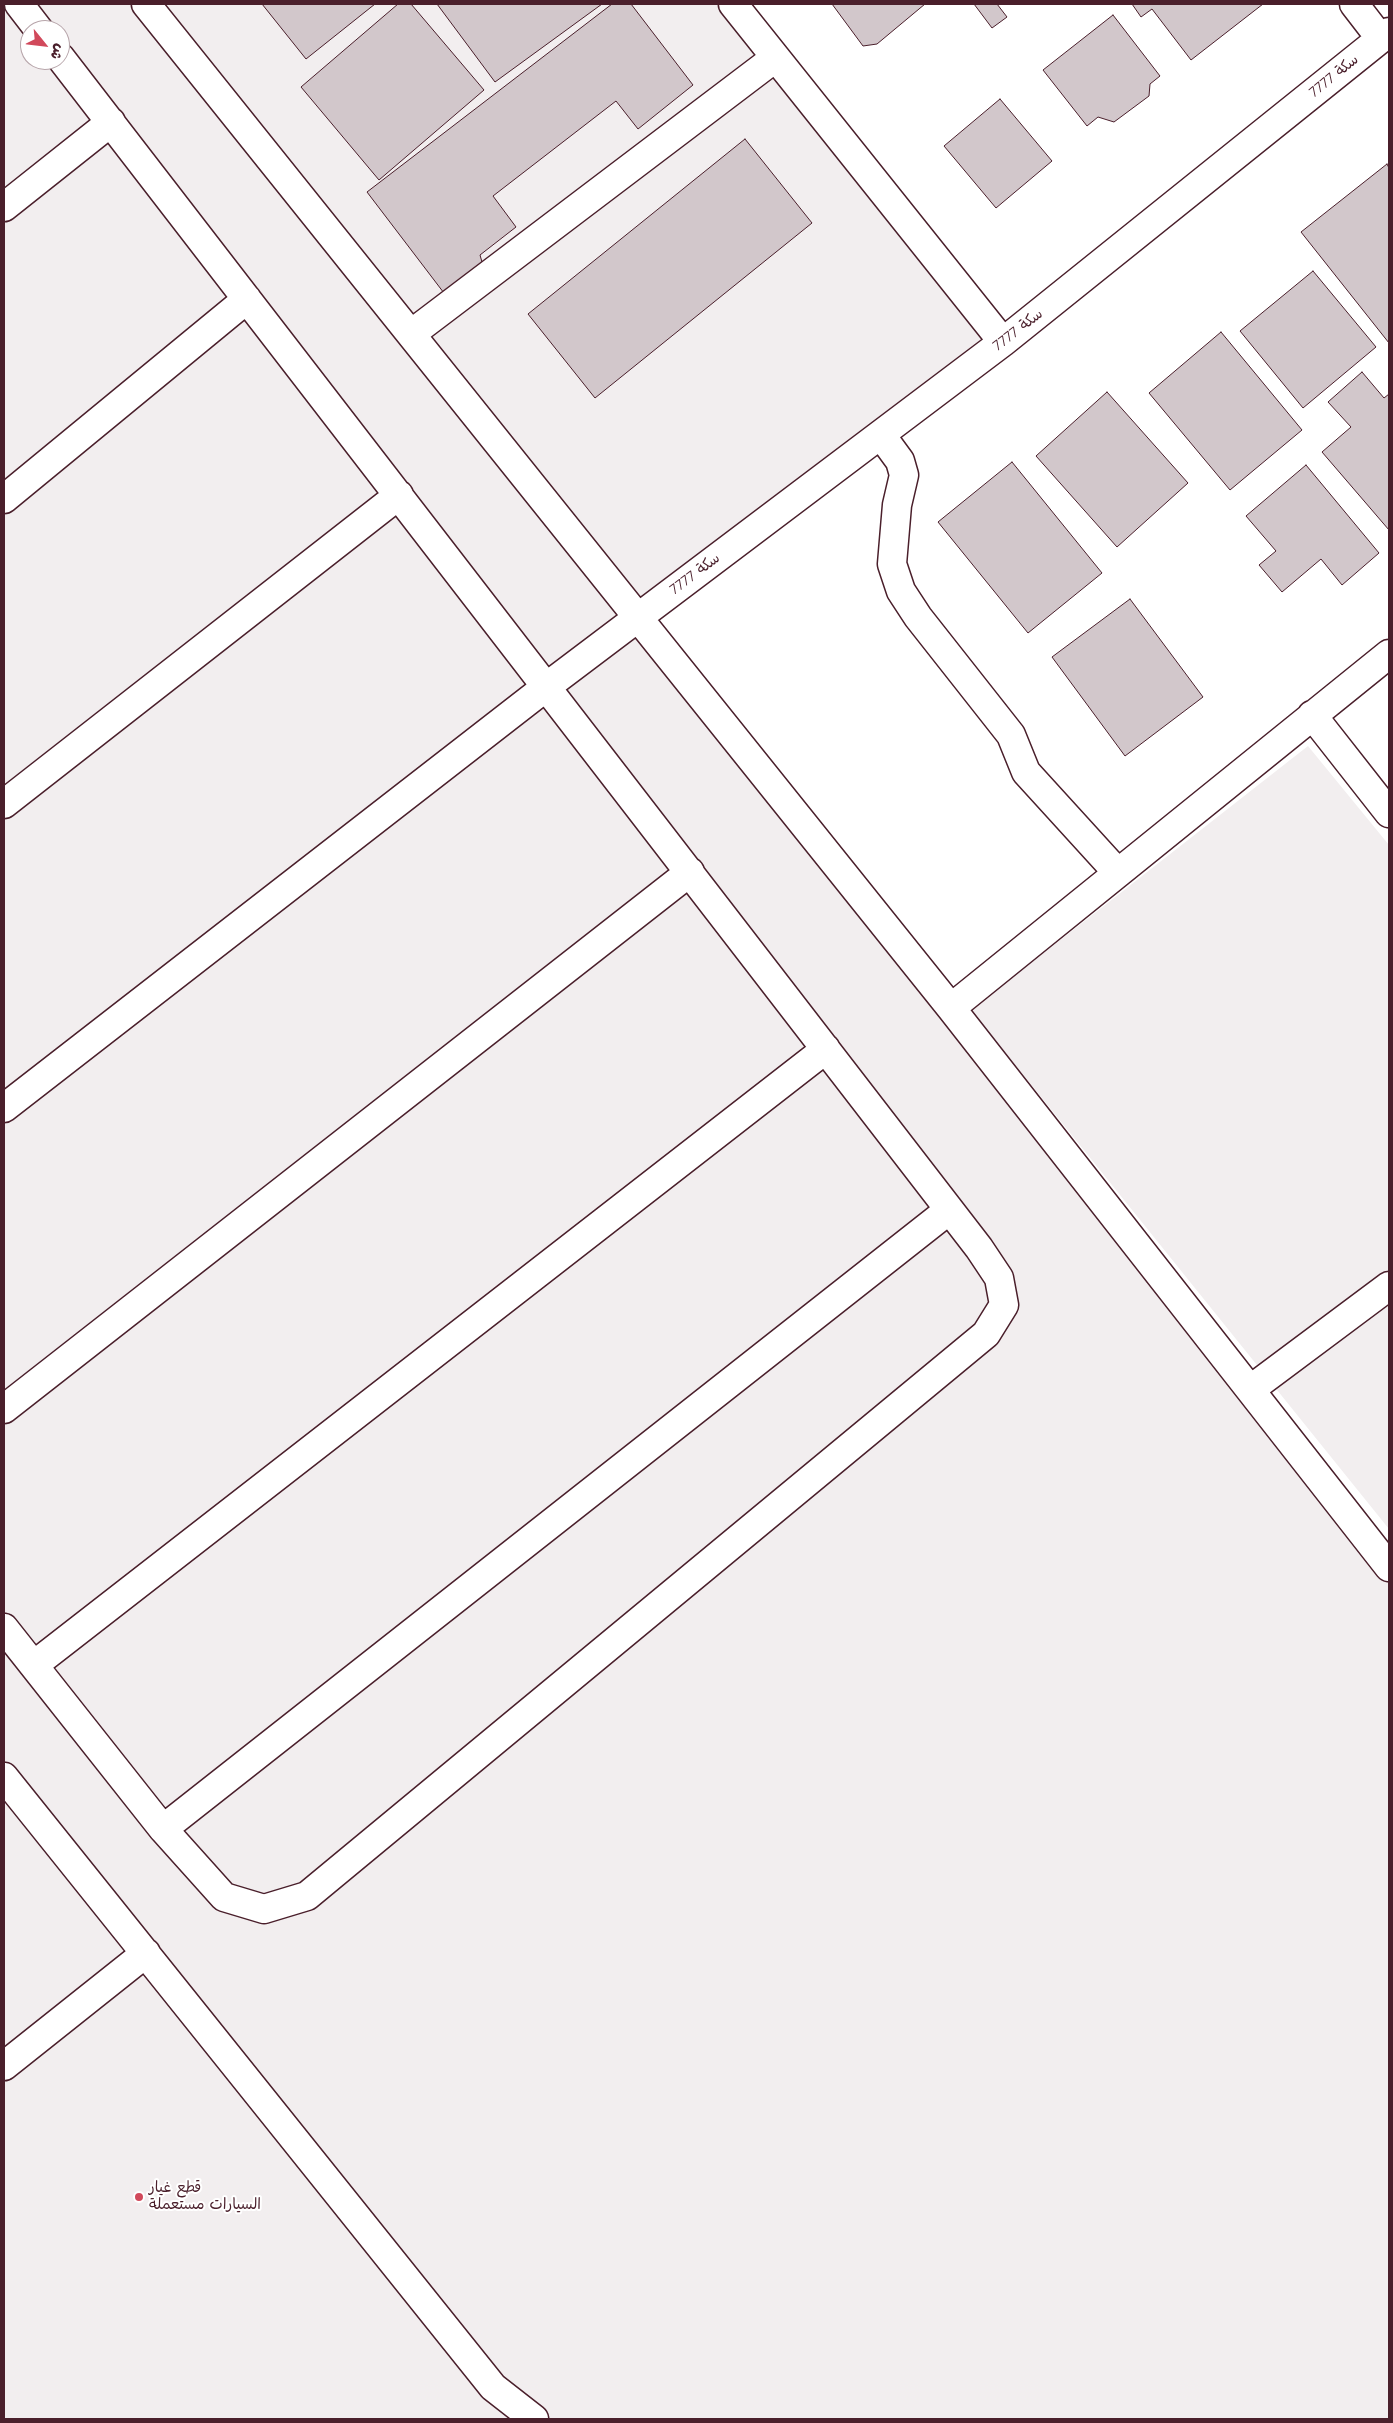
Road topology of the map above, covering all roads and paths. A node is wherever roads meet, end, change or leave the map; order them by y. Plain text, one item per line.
1 (19, 4) edge
2 (146, 4) edge
3 (733, 4) edge
4 (1354, 4) edge
5 (31, 20) edge
6 (1385, 36) edge
7 (775, 58) junction
8 (70, 70) edge
9 (111, 122) junction
10 (4, 207) edge
11 (247, 299) junction
12 (411, 334) junction
13 (1003, 342) junction
14 (881, 435) junction
15 (399, 495) junction
16 (4, 499) edge
17 (639, 617) junction
18 (1389, 654) edge
19 (546, 687) junction
20 (1312, 715) junction
21 (4, 804) edge
22 (1389, 813) edge
23 (690, 872) junction
24 (1118, 873) junction
25 (952, 1008) junction
26 (826, 1049) junction
27 (4, 1108) edge
28 (949, 1210) junction
29 (1389, 1286) edge
30 (1251, 1389) junction
31 (4, 1409) edge
32 (1389, 1567) edge
33 (4, 1628) edge
34 (34, 1665) junction
35 (4, 1777) edge
36 (163, 1829) junction
37 (146, 1954) junction
38 (4, 2066) edge
39 (534, 2419) edge

1 - 5 street
2 - 12 street
3 - 7 street
4 - 6 street
6 - 13 street, سكة 7777
7 - 12 street
7 - 13 street
8 - 9 street
9 - 10 street
9 - 11 street
11 - 15 street
11 - 16 street
12 - 17 street
13 - 14 street, سكة 7777
14 - 17 street, سكة 7777
14 - 24 street
15 - 19 street
15 - 21 street
17 - 19 street, سكة 7777
17 - 25 street
18 - 20 street
19 - 23 street
19 - 27 street, سكة 7777
20 - 22 street
20 - 24 street
23 - 26 street
23 - 31 street
24 - 25 street
25 - 30 street
26 - 28 street
26 - 34 street
28 - 36 street
28 - 36 street
29 - 30 street
30 - 32 street
33 - 34 street
34 - 36 street
35 - 37 street
37 - 38 street
37 - 39 street

